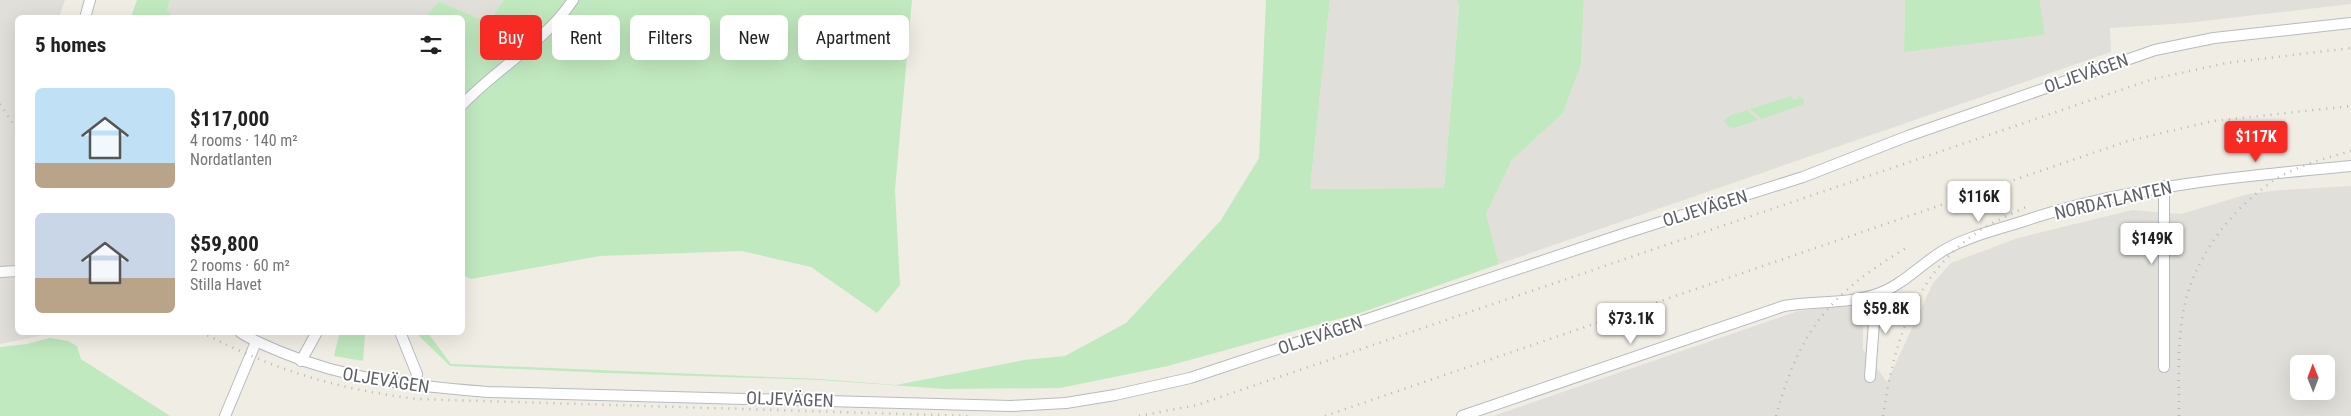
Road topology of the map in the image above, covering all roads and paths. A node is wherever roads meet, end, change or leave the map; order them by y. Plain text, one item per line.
1 (90, 0) edge
2 (572, 0) edge
3 (86, 15) edge
4 (2351, 23) edge
5 (465, 102) edge
6 (2351, 166) edge
7 (2164, 186) junction
8 (15, 271) edge
9 (0, 272) edge
10 (1876, 295) junction
11 (245, 335) edge
12 (314, 335) edge
13 (401, 335) edge
14 (256, 342) junction
15 (301, 361) junction
16 (2164, 367) dead end
17 (1870, 376) dead end
18 (416, 386) junction
19 (225, 416) edge
20 (1462, 416) edge

1 - 3 street
2 - 5 street
4 - 18 street, OLJEVÄGEN
6 - 7 street, NORDATLANTEN
7 - 10 street, NORDATLANTEN
7 - 16 street
8 - 9 street
10 - 17 street
10 - 20 street, NORDATLANTEN
11 - 14 street, OLJEVÄGEN
12 - 15 street
13 - 18 street
14 - 15 street, OLJEVÄGEN
14 - 19 street
15 - 18 street, OLJEVÄGEN

